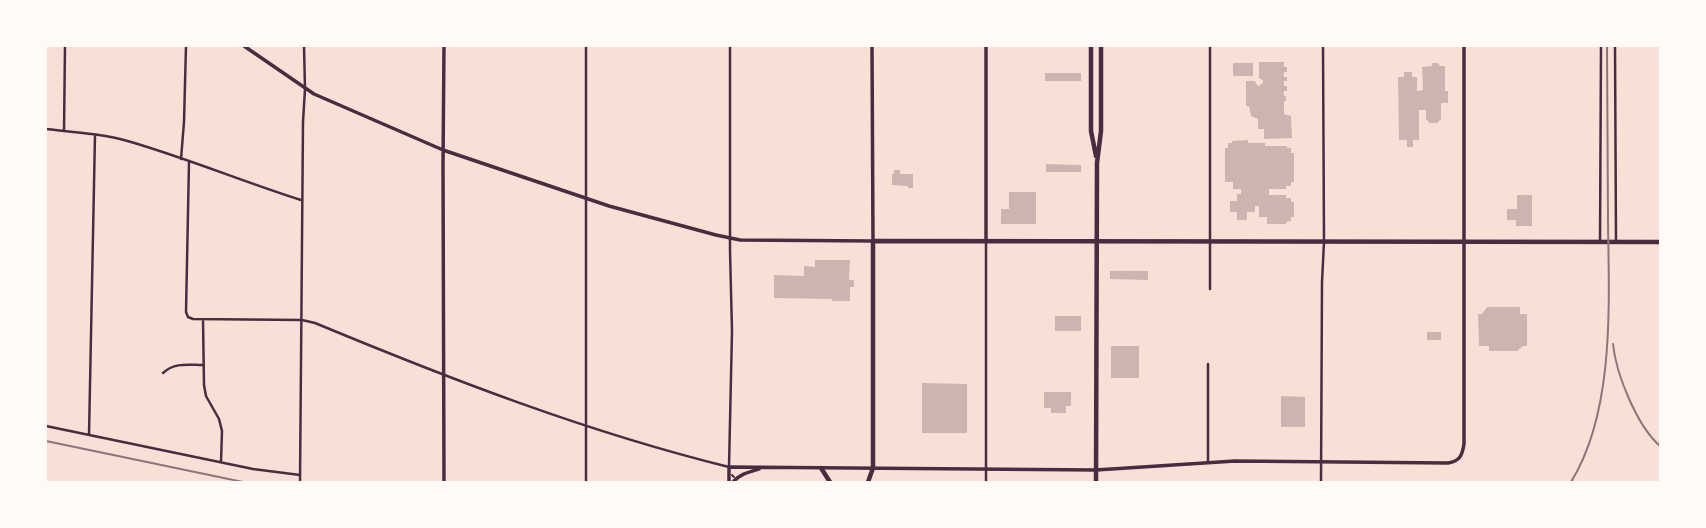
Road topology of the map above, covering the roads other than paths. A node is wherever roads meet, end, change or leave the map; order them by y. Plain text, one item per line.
1 (65, 46) edge
2 (186, 46) edge
3 (244, 46) edge
4 (304, 46) edge
5 (444, 46) edge
6 (586, 46) edge
7 (730, 46) edge
8 (872, 46) edge
9 (986, 46) edge
10 (1091, 46) edge
11 (1101, 46) edge
12 (1210, 46) edge
13 (1323, 46) edge
14 (1464, 46) edge
15 (1601, 46) edge
16 (1615, 46) edge
17 (305, 89) junction
18 (46, 129) edge
19 (64, 131) junction
20 (95, 135) junction
21 (443, 150) junction
22 (181, 159) junction
23 (189, 162) junction
24 (1097, 163) junction
25 (586, 199) junction
26 (302, 200) junction
27 (730, 238) junction
28 (873, 241) junction
29 (986, 241) junction
30 (1097, 242) junction
31 (1210, 242) junction
32 (1324, 242) junction
33 (1464, 242) junction
34 (1600, 242) junction
35 (1616, 242) junction
36 (1661, 242) edge
37 (1210, 289) dead end
38 (203, 320) junction
39 (302, 320) junction
40 (1208, 364) dead end
41 (203, 365) junction
42 (163, 373) dead end
43 (443, 376) junction
44 (46, 426) edge
45 (586, 426) junction
46 (89, 435) junction
47 (220, 462) junction
48 (1321, 462) junction
49 (1208, 463) junction
50 (729, 467) junction
51 (764, 468) junction
52 (821, 468) junction
53 (873, 468) junction
54 (986, 469) junction
55 (1096, 470) junction
56 (300, 475) junction
57 (300, 482) edge
58 (443, 482) edge
59 (586, 482) edge
60 (731, 482) edge
61 (830, 482) edge
62 (869, 482) edge
63 (986, 482) edge
64 (1096, 482) edge
65 (1321, 482) edge

1 - 19 street
2 - 22 street
3 - 17 street
4 - 17 street
5 - 21 street
6 - 25 street
7 - 27 street
8 - 28 street
9 - 29 street
10 - 24 main road
11 - 24 main road
12 - 31 street
13 - 32 street
14 - 33 street
15 - 34 street
16 - 35 street
17 - 21 street
17 - 26 street
18 - 19 street
19 - 20 street
20 - 22 street
20 - 46 street
21 - 25 street
21 - 43 street
22 - 23 street
23 - 26 street
23 - 38 street
24 - 30 main road
25 - 27 street
25 - 45 street
26 - 39 street
27 - 28 street
27 - 50 street
28 - 29 main road
28 - 53 main road
29 - 30 main road
29 - 54 street
30 - 31 main road
30 - 55 main road
31 - 32 main road
31 - 37 street
32 - 33 main road
32 - 48 street
33 - 34 main road
33 - 48 street
34 - 35 main road
35 - 36 main road
38 - 39 street
38 - 41 street
39 - 43 street
39 - 56 street
40 - 49 street
41 - 42 street
41 - 47 street
43 - 45 street
43 - 58 street
44 - 46 street
45 - 50 street
45 - 59 street
46 - 47 street
47 - 56 street
48 - 49 street
48 - 65 street
49 - 55 street
50 - 51 street
50 - 60 street
51 - 52 street
51 - 60 street
52 - 53 street
52 - 61 main road
53 - 54 street
53 - 62 main road
54 - 55 street
54 - 63 street
55 - 64 main road
56 - 57 street

